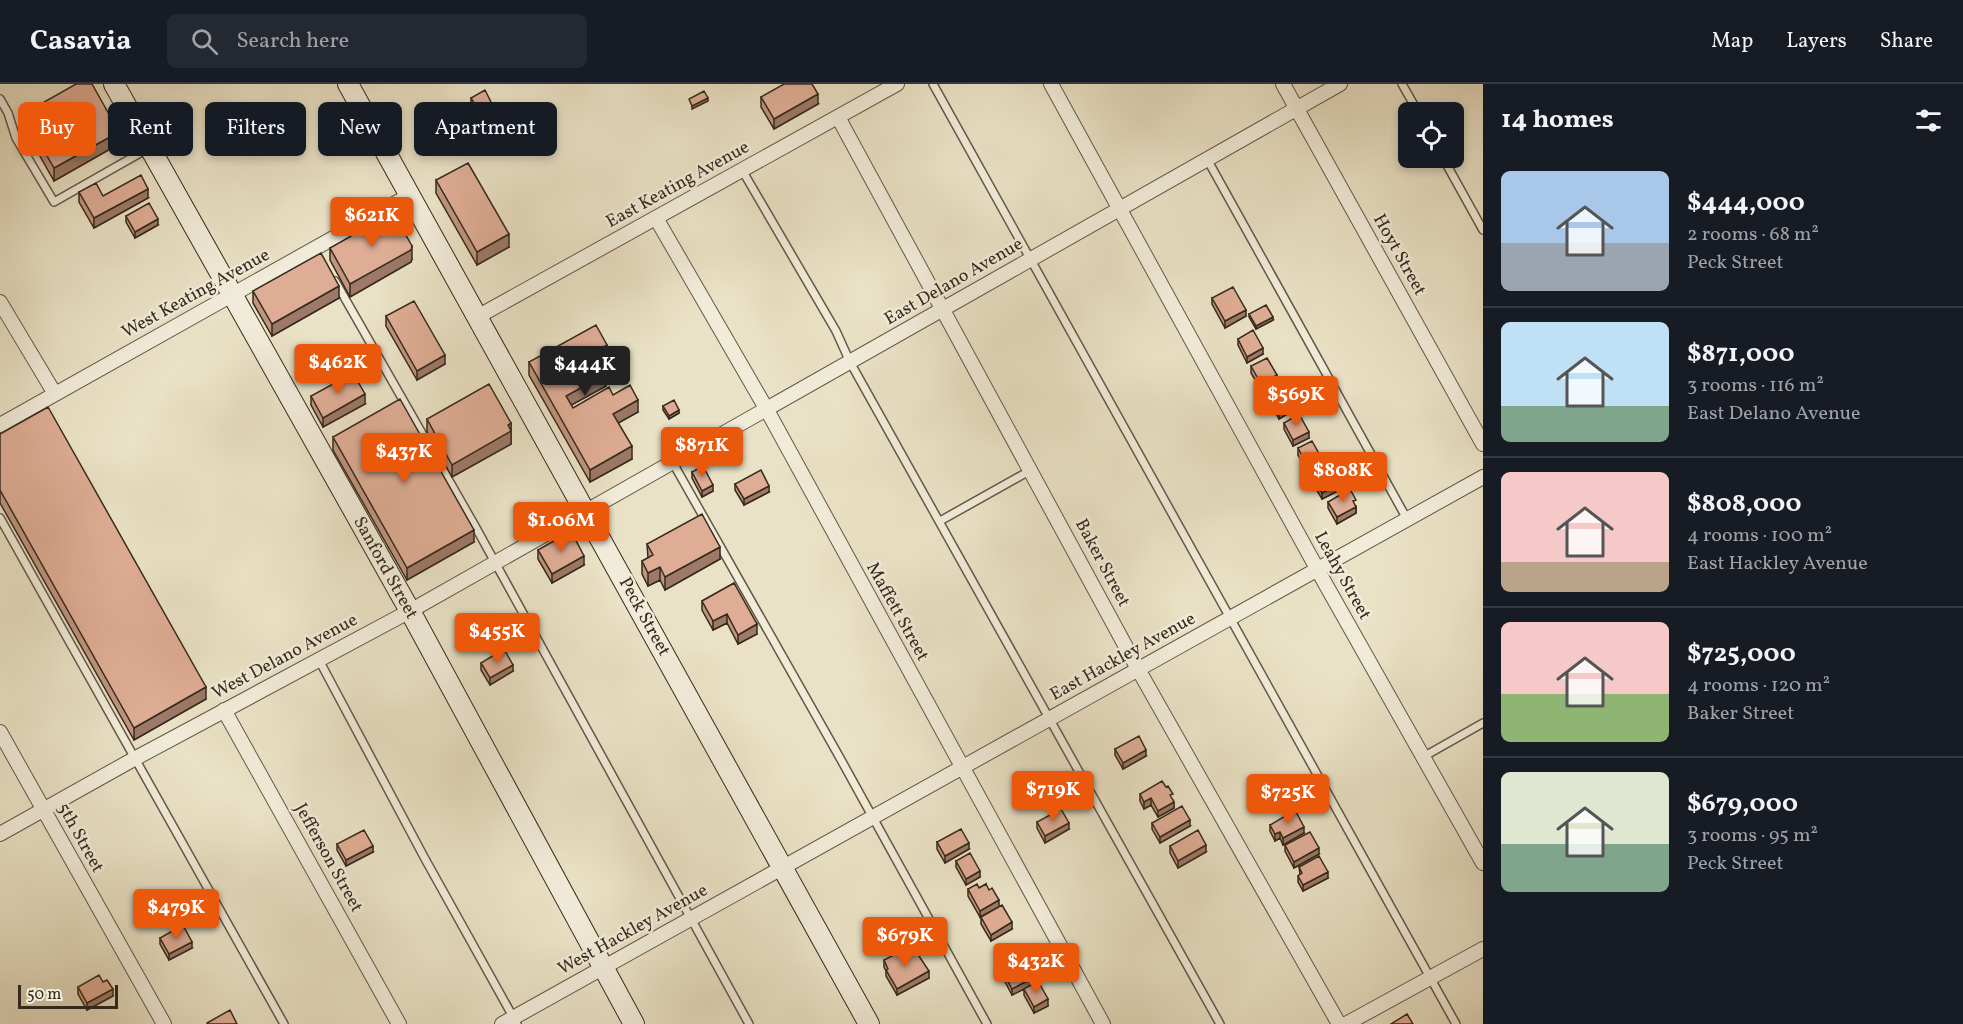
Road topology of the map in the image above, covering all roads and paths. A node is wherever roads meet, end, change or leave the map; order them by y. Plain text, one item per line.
1 (114, 84) edge
2 (348, 84) edge
3 (897, 84) edge
4 (933, 84) edge
5 (1051, 84) edge
6 (1283, 84) edge
7 (1340, 84) edge
8 (1402, 84) edge
9 (0, 99) edge
10 (124, 102) edge
11 (1412, 102) edge
12 (1296, 109) junction
13 (838, 117) junction
14 (135, 156) edge
15 (153, 156) edge
16 (1207, 159) junction
17 (1449, 168) edge
18 (742, 170) junction
19 (410, 195) junction
20 (1119, 209) junction
21 (656, 218) junction
22 (1483, 230) edge
23 (1030, 259) junction
24 (333, 277) edge
25 (231, 295) junction
26 (0, 302) edge
27 (943, 309) junction
28 (477, 316) junction
29 (850, 362) junction
30 (55, 394) junction
31 (767, 410) junction
32 (0, 424) edge
33 (1483, 444) edge
34 (673, 463) junction
35 (1031, 470) junction
36 (1483, 477) edge
37 (586, 512) junction
38 (0, 518) edge
39 (1407, 519) junction
40 (940, 521) junction
41 (494, 564) junction
42 (1317, 568) junction
43 (410, 611) junction
44 (1230, 618) junction
45 (319, 660) junction
46 (1138, 669) junction
47 (225, 710) junction
48 (1050, 718) junction
49 (1483, 723) edge
50 (0, 732) edge
51 (1423, 757) junction
52 (134, 759) junction
53 (962, 769) junction
54 (43, 809) junction
55 (873, 818) junction
56 (0, 834) edge
57 (1483, 863) edge
58 (782, 868) junction
59 (692, 918) junction
60 (1483, 949) edge
61 (602, 968) junction
62 (1430, 979) junction
63 (511, 1022) edge
64 (164, 1024) edge
65 (284, 1024) edge
66 (399, 1024) edge
67 (634, 1024) edge
68 (749, 1024) edge
69 (868, 1024) edge
70 (987, 1024) edge
71 (1103, 1024) edge
72 (1220, 1024) edge
73 (1339, 1024) edge
74 (1346, 1024) edge
75 (1456, 1024) edge

1 - 10 street, Sanford Street
2 - 19 street, Peck Street
3 - 13 street, East Keating Avenue
4 - 23 lane
5 - 20 street, Leahy Street
6 - 12 street, Hoyt Street
7 - 12 street, East Delano Avenue
8 - 11 lane
9 - 14 lane
12 - 16 street, East Delano Avenue
12 - 33 street, Hoyt Street
13 - 18 street, East Keating Avenue
13 - 27 street, Baker Street
15 - 25 street, Sanford Street
16 - 20 street, East Delano Avenue
16 - 39 lane
17 - 22 lane
18 - 21 street, East Keating Avenue
18 - 29 lane
19 - 25 street, West Keating Avenue
19 - 28 street, Peck Street
20 - 23 street, East Delano Avenue
20 - 42 street, Leahy Street
21 - 28 street, East Keating Avenue
21 - 31 street, Maffett Street
23 - 27 street, East Delano Avenue
23 - 44 lane
24 - 41 lane
25 - 30 street, West Keating Avenue
25 - 43 street, Sanford Street
26 - 30 street
27 - 29 street, East Delano Avenue
27 - 35 street, Baker Street
28 - 37 street, Peck Street
29 - 31 street, East Delano Avenue
29 - 40 lane
30 - 32 street, West Keating Avenue
31 - 34 street, East Delano Avenue
31 - 53 street, Maffett Street
34 - 37 street, East Delano Avenue
34 - 55 lane
35 - 40 lane
35 - 46 street, Baker Street
36 - 39 street, East Hackley Avenue
37 - 41 street, West Delano Avenue
37 - 58 street, Peck Street
38 - 52 lane
39 - 42 street, East Hackley Avenue
40 - 48 lane
41 - 43 street, West Delano Avenue
41 - 59 lane
42 - 44 street, East Hackley Avenue
42 - 51 street, Leahy Street
43 - 45 street, West Delano Avenue
43 - 61 street, Sanford Street
44 - 46 street, East Hackley Avenue
44 - 62 lane
45 - 47 street, West Delano Avenue
45 - 63 lane
46 - 48 street, East Hackley Avenue
46 - 73 street, Baker Street
47 - 52 street, West Delano Avenue
47 - 66 street, Jefferson Street
48 - 53 street, East Hackley Avenue
48 - 72 lane
49 - 51 lane
50 - 54 street, 5th Street
51 - 57 street, Leahy Street
52 - 54 street, West Delano Avenue
52 - 65 lane
53 - 55 street, East Hackley Avenue
53 - 71 street, Maffett Street
54 - 56 street, West Delano Avenue
54 - 64 street, 5th Street
55 - 58 street, East Hackley Avenue
55 - 70 lane
58 - 59 street, West Hackley Avenue
58 - 69 street, Peck Street
59 - 61 street, West Hackley Avenue
59 - 68 lane
60 - 62 street
61 - 63 street, West Hackley Avenue
61 - 67 street, Sanford Street
62 - 74 street
62 - 75 lane

